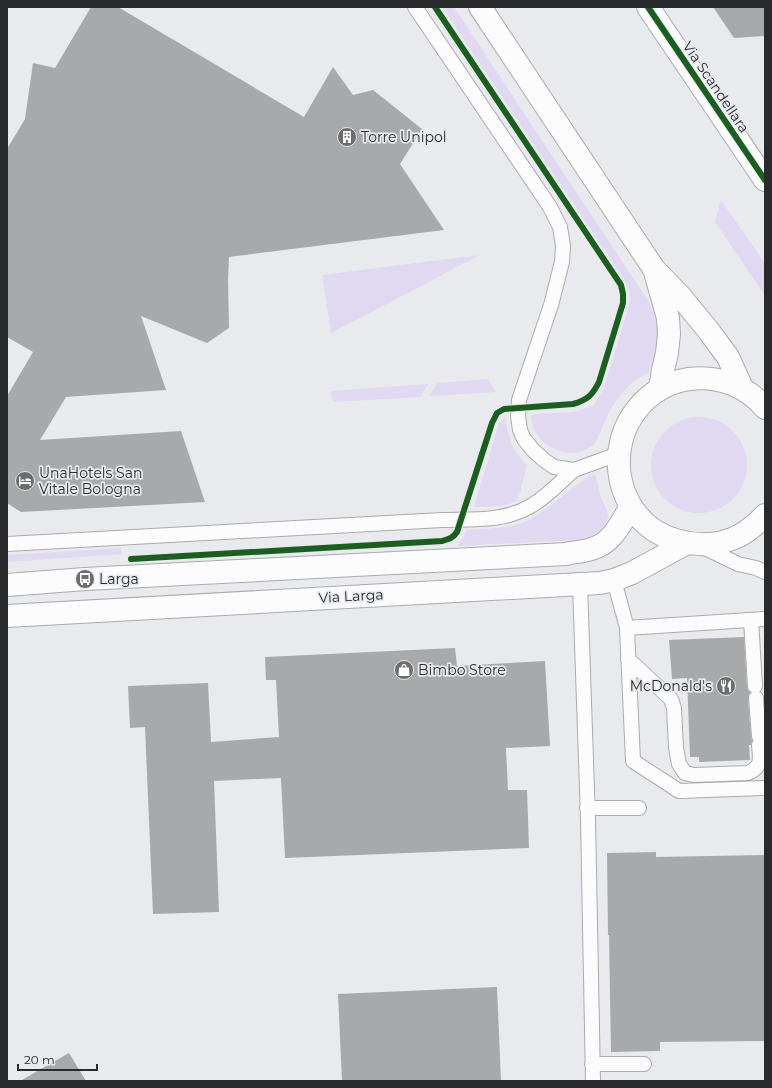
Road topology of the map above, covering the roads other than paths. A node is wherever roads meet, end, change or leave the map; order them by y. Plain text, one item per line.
1 (415, 7) edge
2 (480, 7) edge
3 (648, 7) edge
4 (765, 180) edge
5 (654, 269) junction
6 (742, 388) junction
7 (660, 389) junction
8 (765, 408) edge
9 (618, 454) junction
10 (574, 470) junction
11 (631, 506) junction
12 (765, 515) edge
13 (7, 544) edge
14 (693, 544) junction
15 (765, 572) edge
16 (614, 580) junction
17 (7, 585) edge
18 (580, 585) junction
19 (7, 616) edge
20 (758, 620) edge
21 (627, 628) junction
22 (628, 659) junction
23 (765, 788) edge
24 (587, 808) junction
25 (639, 808) dead end
26 (592, 1064) junction
27 (644, 1064) dead end
28 (593, 1081) edge

1 - 10 lane
2 - 5 main road
3 - 4 main road, Via Scandellara
5 - 6 main road
5 - 7 main road
6 - 7 main road
6 - 8 main road
7 - 9 main road
9 - 10 lane
9 - 11 main road
10 - 13 lane
11 - 14 main road
11 - 17 main road
12 - 14 main road
14 - 15 lane
14 - 16 main road, Via Larga
16 - 18 main road, Via Larga
16 - 21 lane
18 - 19 main road, Via Larga
18 - 24 lane
20 - 21 lane
20 - 22 lane
21 - 22 lane
22 - 23 lane
24 - 25 lane
24 - 26 lane
26 - 27 lane
26 - 28 lane

